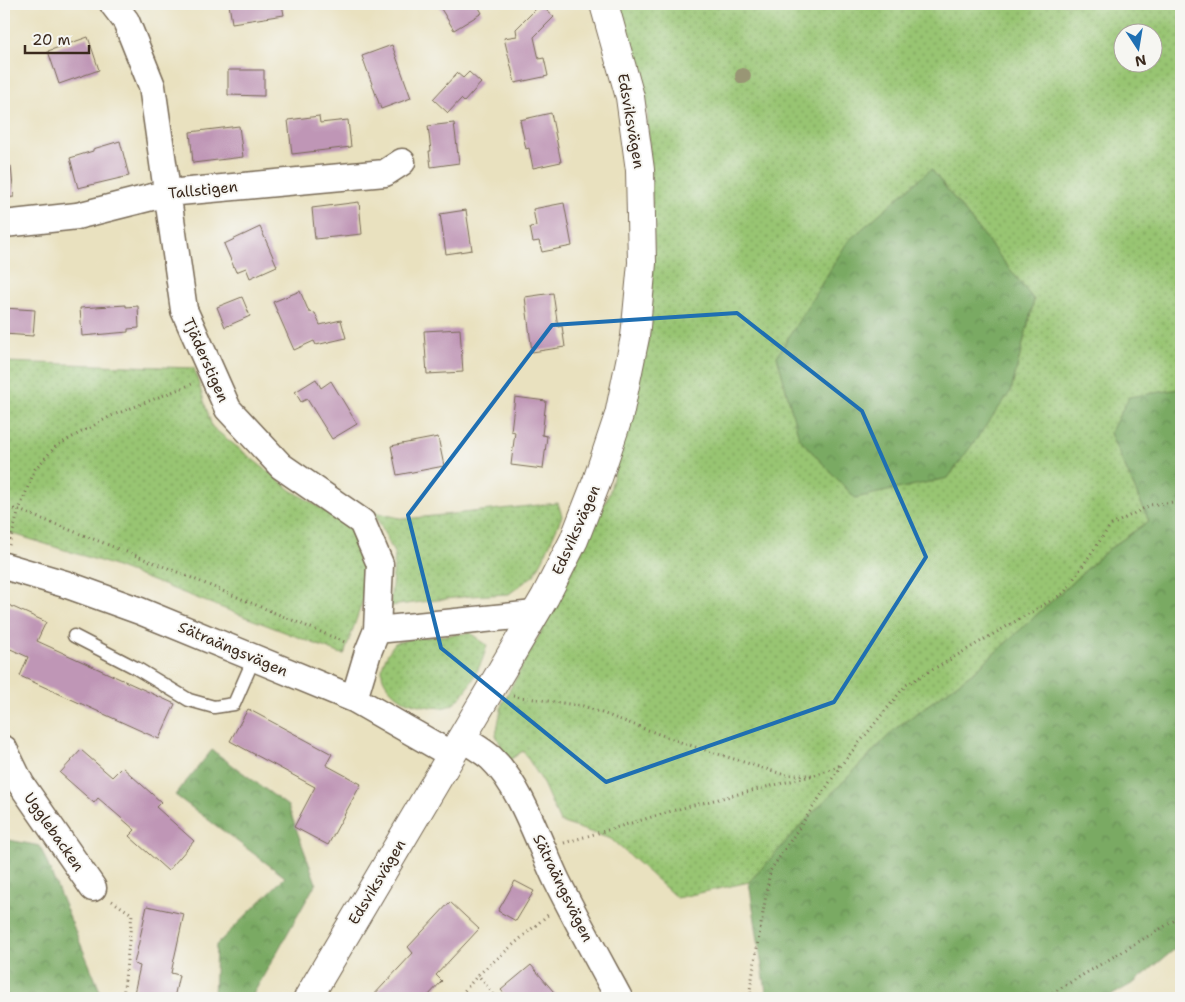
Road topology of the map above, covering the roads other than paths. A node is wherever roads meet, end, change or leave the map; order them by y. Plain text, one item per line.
1 (113, 4) edge
2 (604, 4) edge
3 (402, 162) dead end
4 (168, 193) junction
5 (4, 224) edge
6 (6, 556) edge
7 (534, 614) junction
8 (74, 636) dead end
9 (373, 641) junction
10 (254, 658) junction
11 (354, 699) junction
12 (457, 746) junction
13 (4, 749) edge
14 (93, 888) road end
15 (308, 998) edge
16 (619, 998) edge

1 - 4 street, Tjäderstigen
2 - 7 street, Edsviksvägen
3 - 4 street, Tallstigen
4 - 5 street, Tallstigen
4 - 9 street, Tjäderstigen
6 - 10 street, Sätraängsvägen
7 - 9 street
7 - 12 street, Edsviksvägen
8 - 10 lane
9 - 11 street, Tjäderstigen
10 - 11 street, Sätraängsvägen
11 - 12 street, Sätraängsvägen
12 - 15 street, Edsviksvägen
12 - 16 street, Sätraängsvägen
13 - 14 street, Ugglebacken

